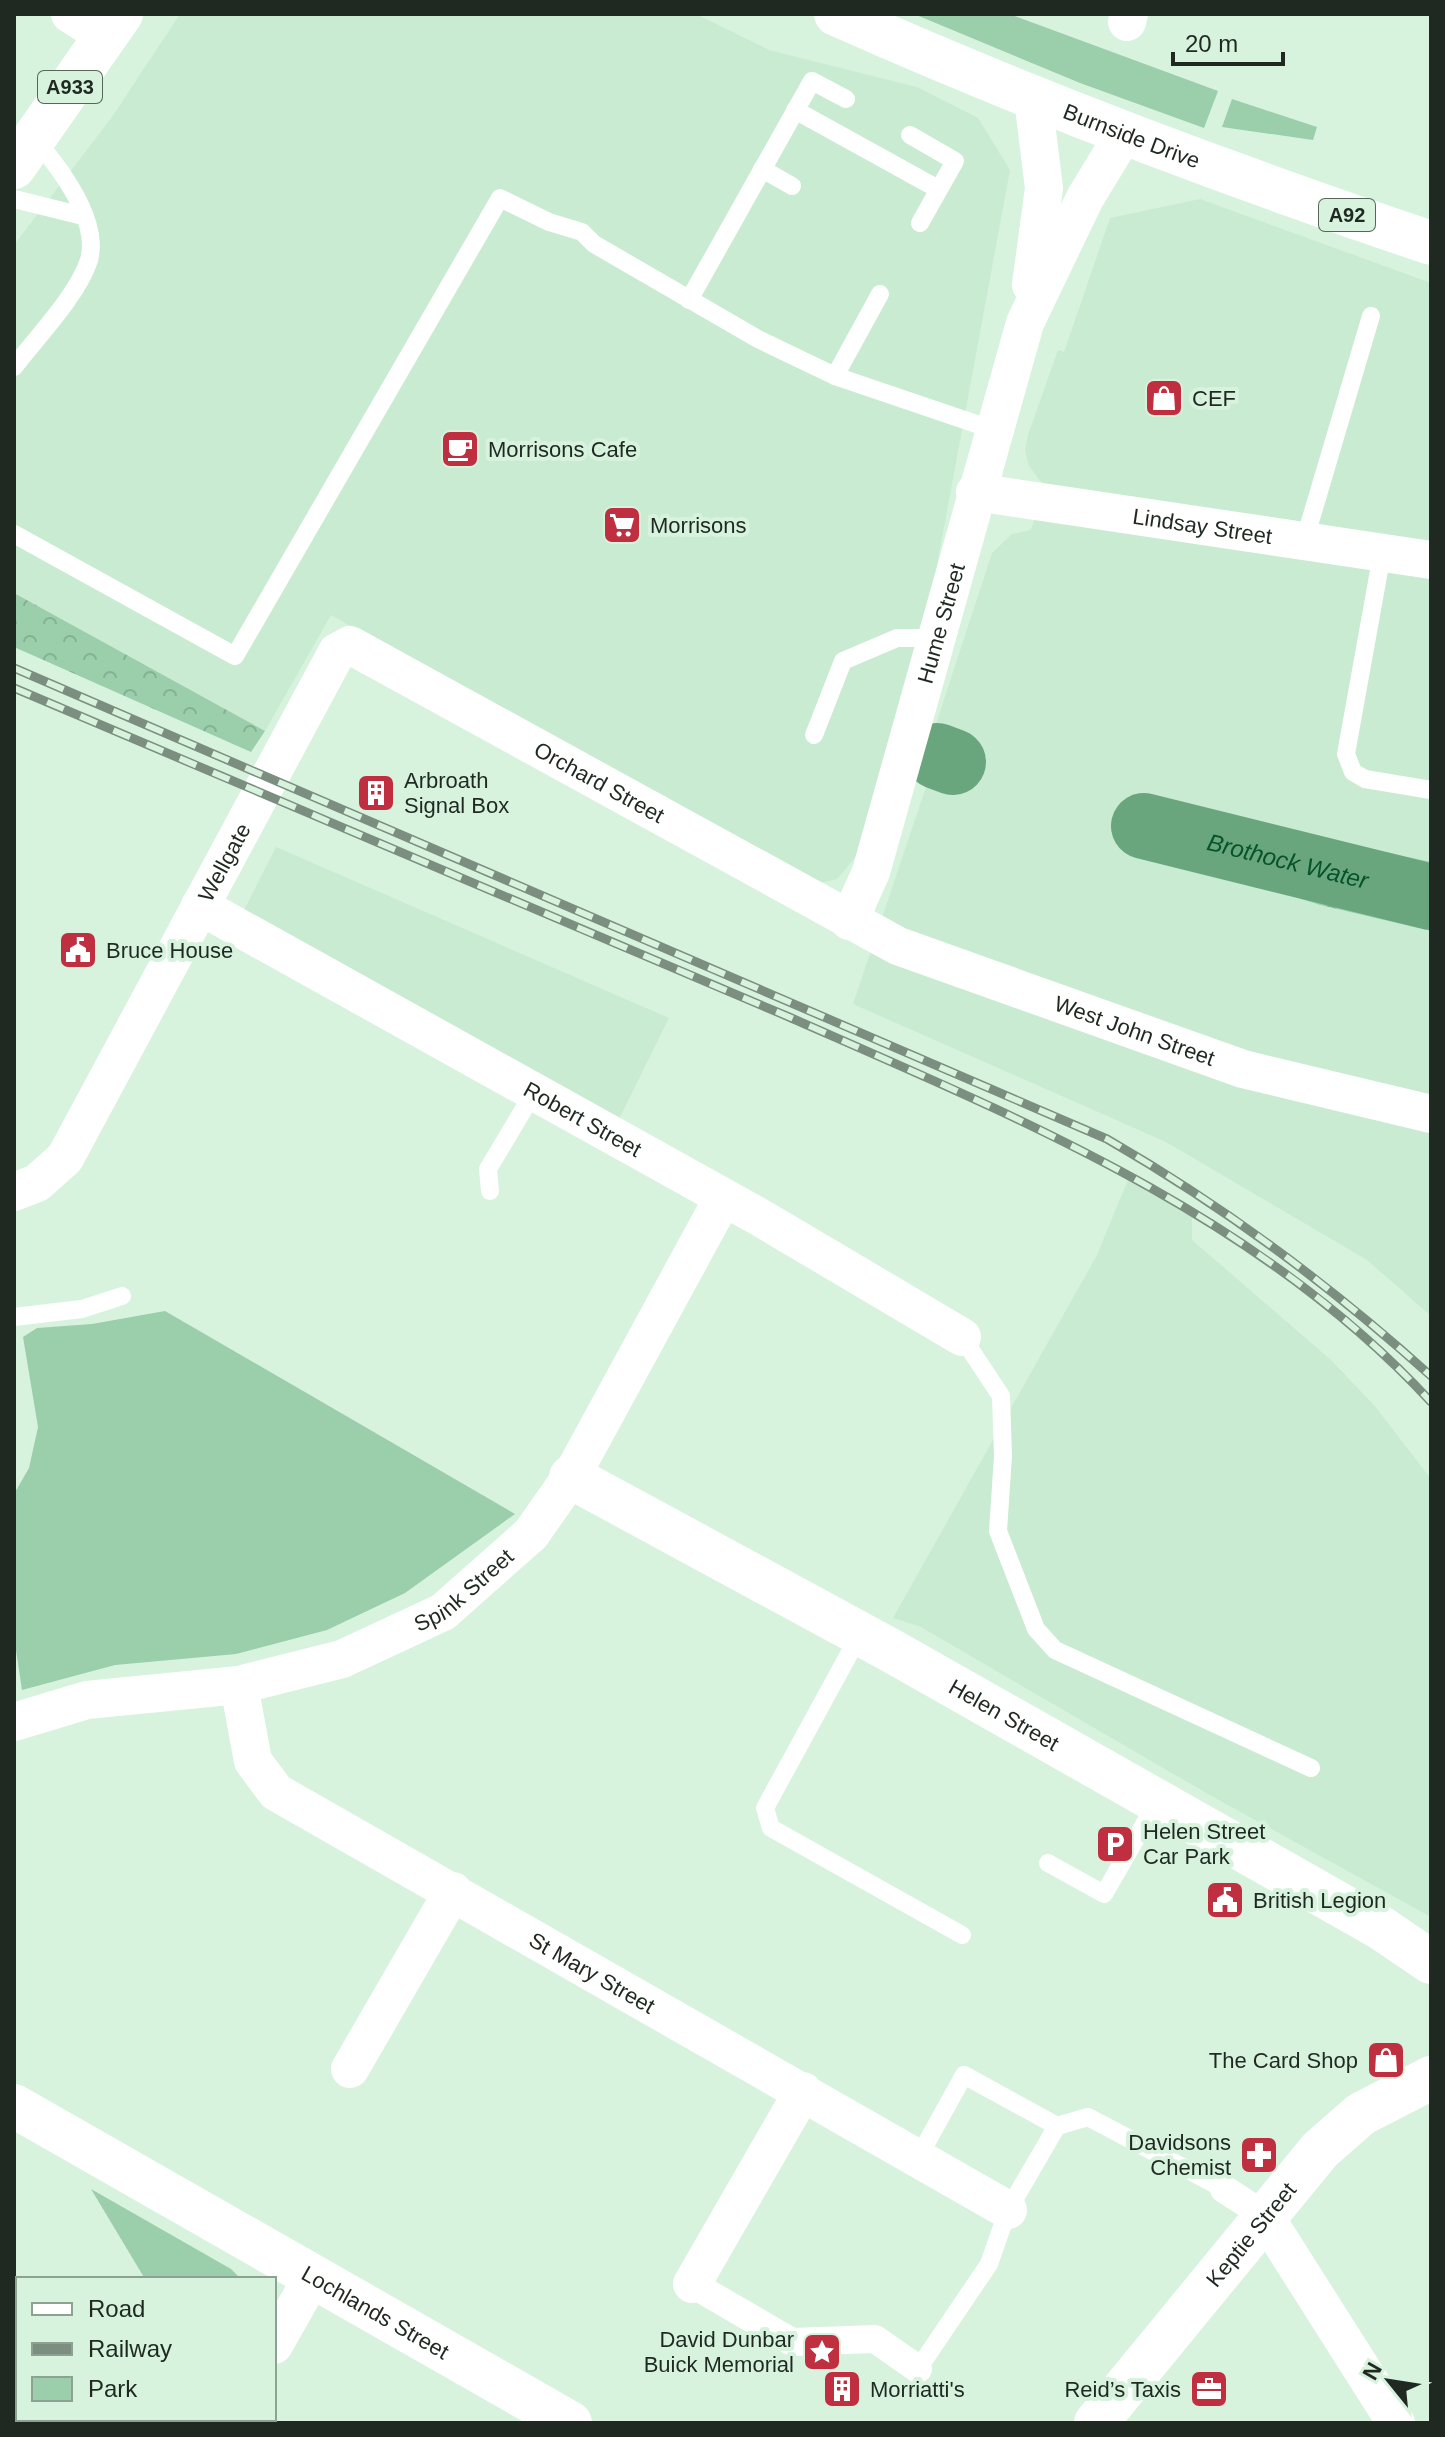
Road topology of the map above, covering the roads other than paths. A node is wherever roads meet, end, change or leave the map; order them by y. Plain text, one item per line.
1 (836, 14) edge
2 (99, 21) edge
3 (846, 99) dead end
4 (1033, 99) junction
5 (795, 110) junction
6 (1124, 134) junction
7 (910, 135) dead end
8 (24, 152) edge
9 (762, 169) junction
10 (792, 186) dead end
11 (938, 189) junction
12 (14, 199) edge
13 (83, 216) junction
14 (920, 223) dead end
15 (1431, 243) edge
16 (880, 294) dead end
17 (689, 300) junction
18 (1371, 316) dead end
19 (1025, 323) junction
20 (14, 367) edge
21 (835, 376) junction
22 (994, 430) junction
23 (975, 492) junction
24 (14, 534) edge
25 (1304, 542) junction
26 (1382, 554) junction
27 (1431, 560) edge
28 (936, 638) junction
29 (350, 645) joint
30 (814, 735) dead end
31 (1431, 790) edge
32 (200, 906) junction
33 (849, 921) junction
34 (534, 1092) junction
35 (1431, 1114) edge
36 (490, 1191) dead end
37 (14, 1192) edge
38 (723, 1198) junction
39 (122, 1296) dead end
40 (14, 1317) edge
41 (962, 1337) joint
42 (571, 1477) junction
43 (860, 1634) junction
44 (239, 1685) junction
45 (14, 1722) edge
46 (1311, 1768) dead end
47 (1157, 1802) junction
48 (1048, 1863) dead end
49 (453, 1891) junction
50 (962, 1935) dead end
51 (1431, 1962) edge
52 (350, 2069) dead end
53 (1431, 2078) edge
54 (803, 2091) junction
55 (14, 2106) edge
56 (1057, 2126) junction
57 (918, 2158) junction
58 (1224, 2189) joint
59 (1008, 2210) junction
60 (1264, 2215) junction
61 (313, 2276) junction
62 (692, 2284) joint
63 (276, 2341) edge
64 (918, 2369) joint
65 (570, 2423) edge
66 (1096, 2423) edge
67 (1396, 2423) edge

1 - 4 main road, Burnside Drive / A92
2 - 8 main road, A933
3 - 5 lane
4 - 6 main road, Burnside Drive / A92
4 - 19 street, Hume Street
5 - 9 lane
5 - 11 lane
6 - 15 main road, Burnside Drive / A92
6 - 19 street, Hume Street
7 - 11 lane
8 - 13 lane
9 - 10 lane
9 - 17 lane
11 - 14 lane
12 - 13 lane
13 - 20 lane
16 - 21 lane
17 - 21 lane
17 - 24 lane
18 - 25 lane
19 - 22 street, Hume Street
21 - 22 lane
22 - 23 street, Hume Street
23 - 25 street, Lindsay Street
23 - 28 street, Hume Street
25 - 26 street, Lindsay Street
26 - 27 street, Lindsay Street
26 - 31 lane
28 - 30 lane
28 - 33 street, Hume Street
29 - 32 street, Wellgate
29 - 33 street, Orchard Street
32 - 34 street, Robert Street
32 - 37 street, Wellgate
33 - 35 street, West John Street
34 - 36 lane
34 - 38 street, Robert Street
38 - 41 street, Robert Street
38 - 42 street, Spink Street
39 - 40 lane
41 - 46 lane
42 - 43 main road, Helen Street
42 - 44 street, Spink Street
43 - 47 main road, Helen Street
43 - 50 lane
44 - 45 street, Spink Street
44 - 49 street, St Mary Street
47 - 48 lane
47 - 51 main road, Helen Street
49 - 52 street
49 - 54 street, St Mary Street
53 - 60 main road, Keptie Street
54 - 57 street, St Mary Street
54 - 62 street
55 - 61 main road, Lochlands Street
56 - 57 lane
56 - 58 lane
56 - 59 lane
57 - 59 street, St Mary Street
58 - 60 street
59 - 64 lane
60 - 66 main road, Keptie Street
60 - 67 street
61 - 63 street
61 - 65 main road, Lochlands Street
62 - 64 street

